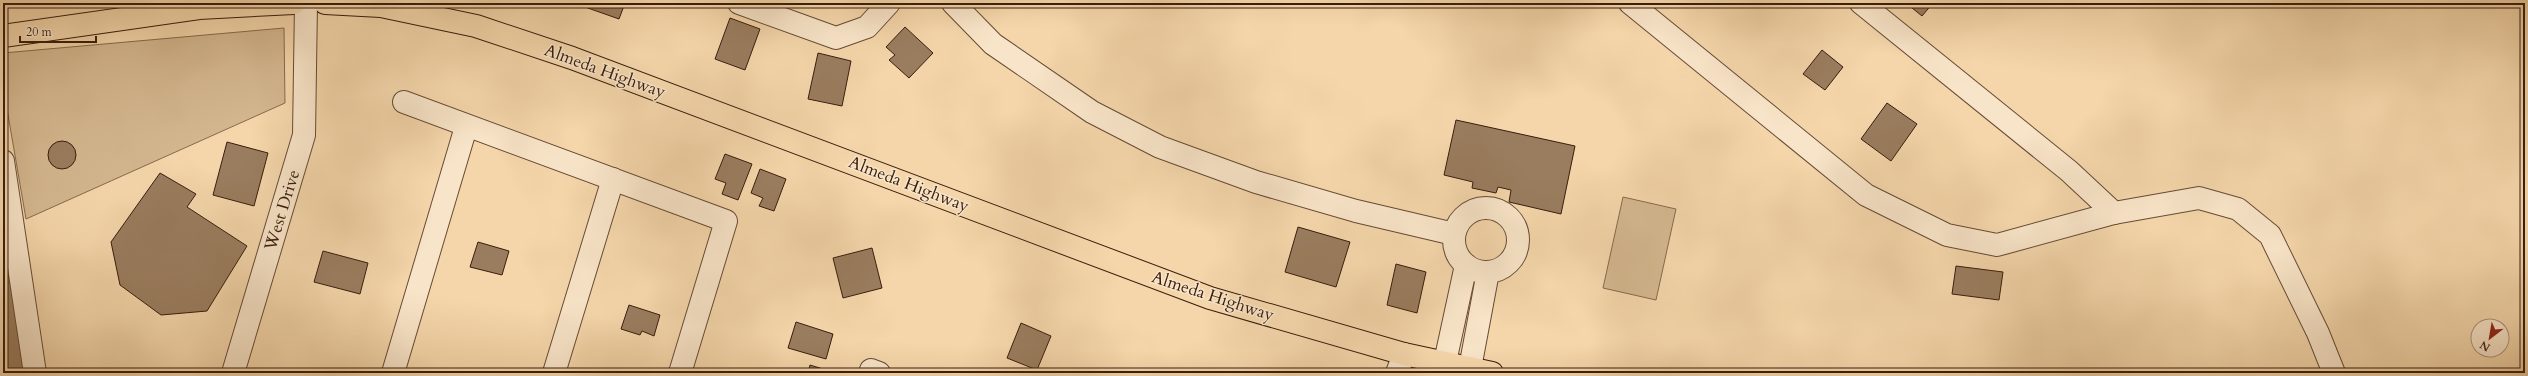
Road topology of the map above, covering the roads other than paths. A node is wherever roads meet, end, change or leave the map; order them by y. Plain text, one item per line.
1 (281, 3) edge
2 (306, 3) edge
3 (325, 3) edge
4 (332, 3) edge
5 (739, 3) edge
6 (889, 3) edge
7 (953, 3) edge
8 (1630, 3) edge
9 (1861, 3) edge
10 (3, 36) edge
11 (404, 102) dead end
12 (466, 126) junction
13 (3, 161) edge
14 (613, 179) junction
15 (2114, 213) junction
16 (1454, 234) junction
17 (1466, 265) junction
18 (1488, 272) junction
19 (1452, 332) junction
20 (1476, 338) junction
21 (1445, 362) junction
22 (1401, 363) edge
23 (1470, 368) junction
24 (35, 373) edge
25 (233, 373) edge
26 (393, 373) edge
27 (554, 373) edge
28 (680, 373) edge
29 (870, 373) edge
30 (879, 373) edge
31 (1492, 373) edge
32 (2334, 373) edge

1 - 10 highway
2 - 25 street, West Drive
3 - 4 highway, Almeda Highway
4 - 22 highway, Almeda Highway
5 - 6 street
7 - 16 street
8 - 15 street
9 - 15 street
11 - 12 street
12 - 14 street
12 - 26 street
13 - 24 street
14 - 27 street
14 - 28 street
15 - 32 street
16 - 17 street
16 - 18 street
17 - 18 street
17 - 19 street
18 - 20 street
19 - 20 street
19 - 21 street
20 - 23 street
21 - 22 highway, Almeda Highway
21 - 23 highway, Almeda Highway
23 - 31 highway, Almeda Highway
29 - 30 street

